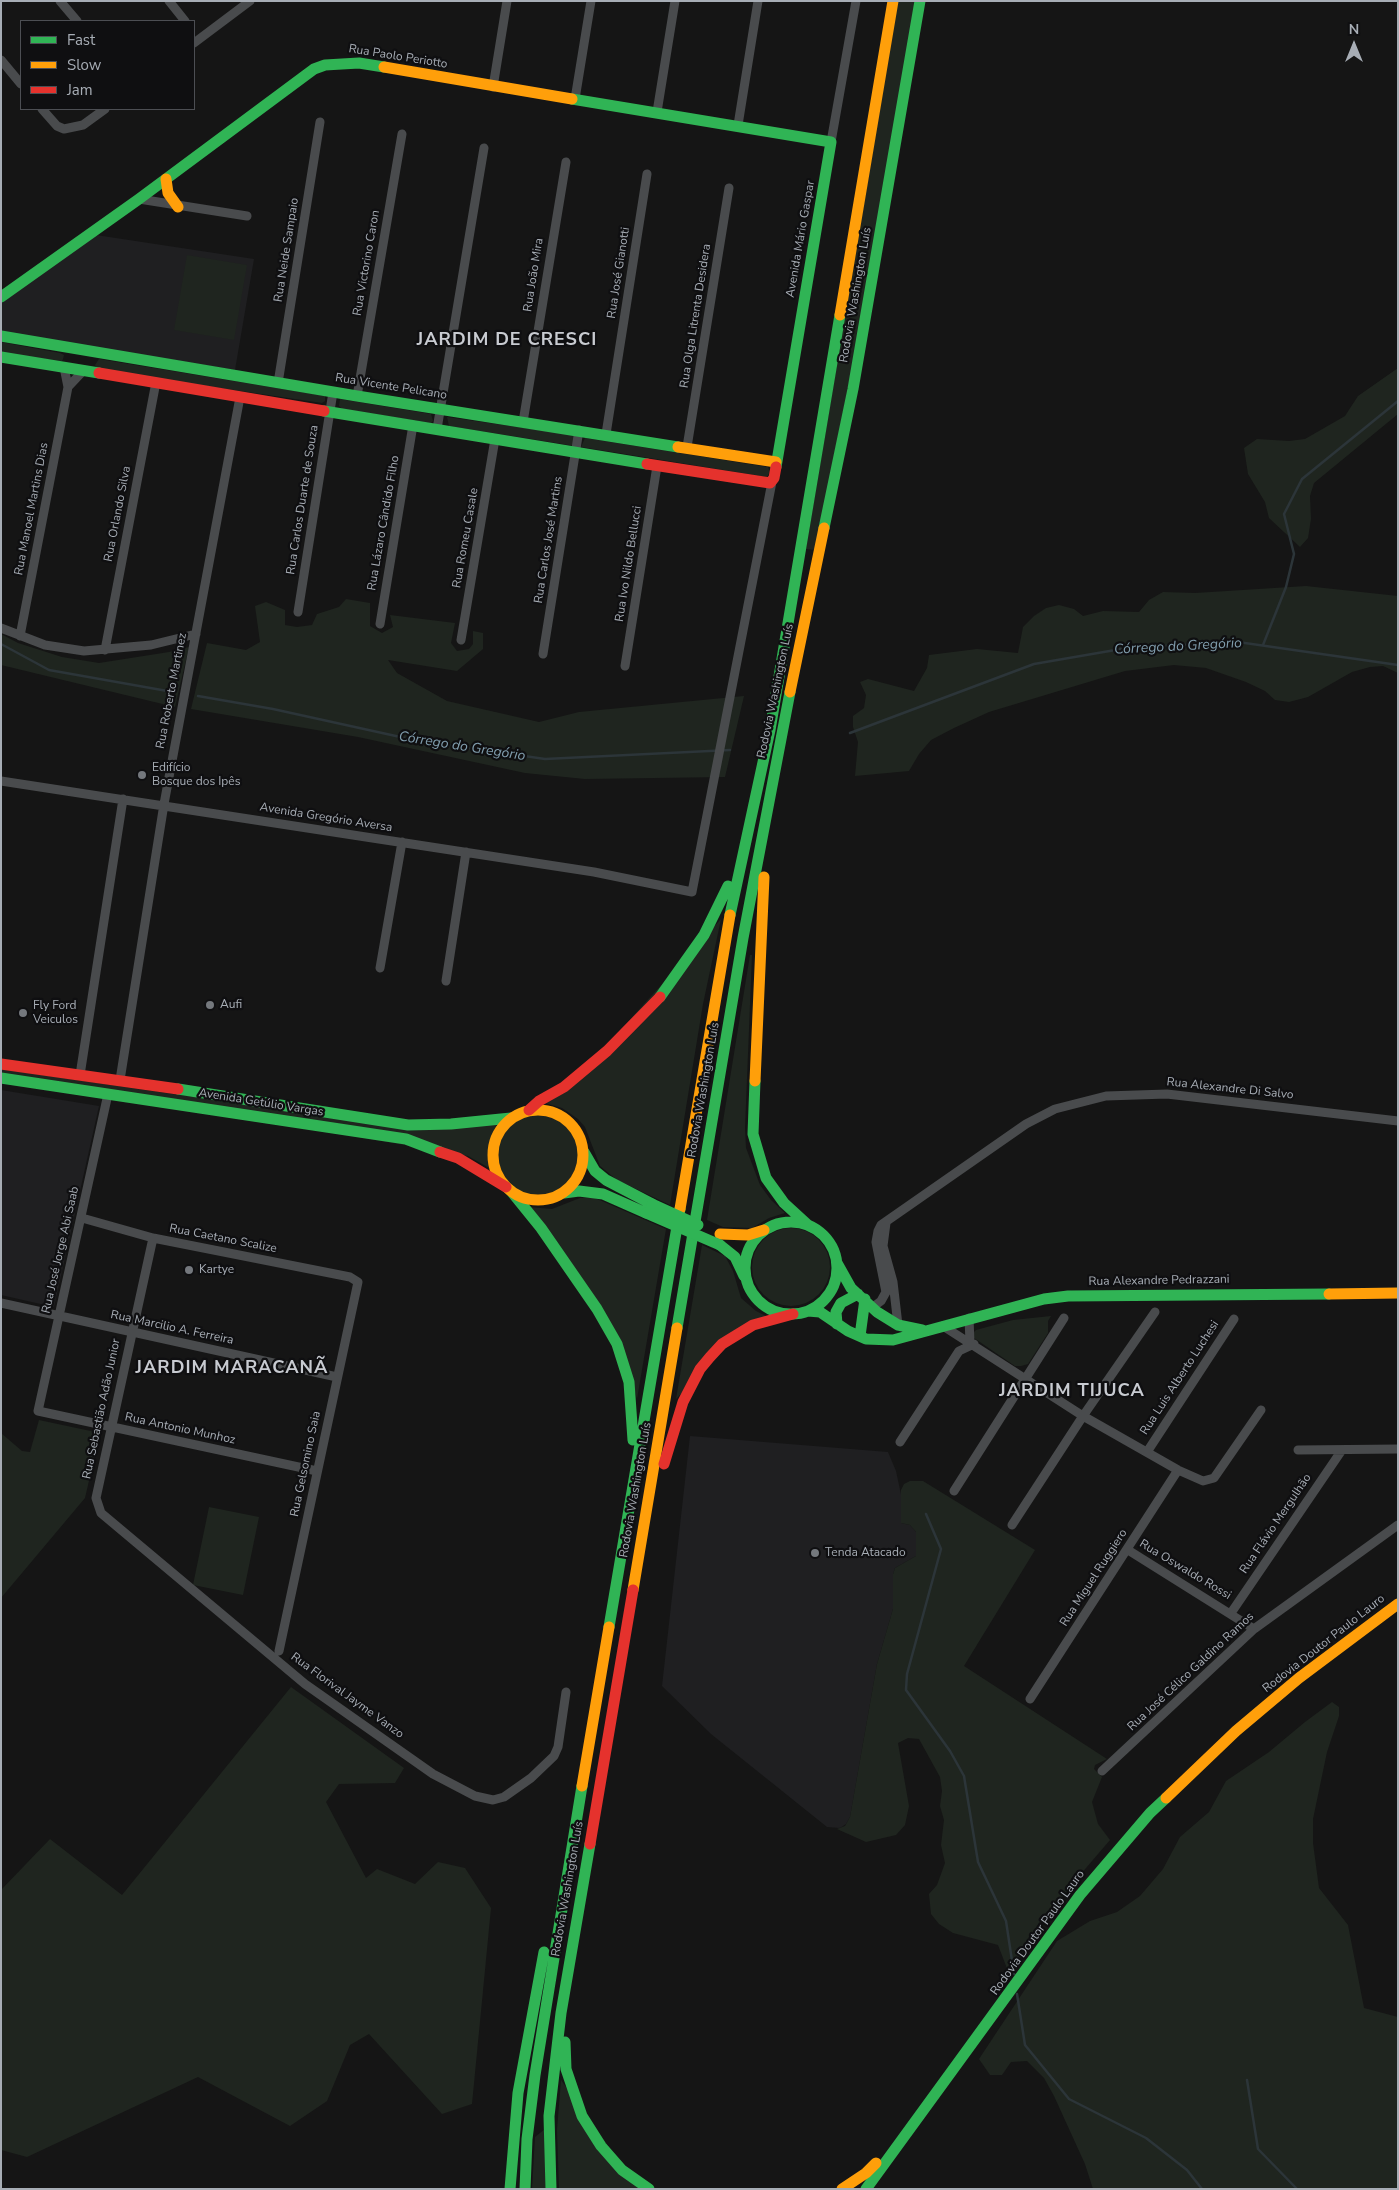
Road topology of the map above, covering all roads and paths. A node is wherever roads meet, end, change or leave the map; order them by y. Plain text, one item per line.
1 (60, 1) edge
2 (168, 1) edge
3 (250, 1) edge
4 (507, 1) edge
5 (591, 1) edge
6 (675, 1) edge
7 (758, 1) edge
8 (856, 1) edge
9 (893, 1) edge
10 (920, 1) edge
11 (75, 20) edge
12 (184, 20) edge
13 (195, 38) edge
14 (1, 60) edge
15 (20, 83) edge
16 (493, 87) junction
17 (575, 99) junction
18 (43, 110) edge
19 (104, 110) edge
20 (656, 112) junction
21 (320, 122) dead end
22 (738, 125) junction
23 (402, 134) dead end
24 (831, 142) junction
25 (484, 148) dead end
26 (566, 162) dead end
27 (647, 174) dead end
28 (166, 179) junction
29 (729, 188) dead end
30 (139, 199) junction
31 (178, 207) junction
32 (247, 216) dead end
33 (2, 296) edge
34 (1, 336) edge
35 (68, 346) junction
36 (87, 350) junction
37 (1, 357) edge
38 (64, 367) junction
39 (84, 370) junction
40 (156, 382) junction
41 (278, 382) junction
42 (68, 387) junction
43 (333, 392) junction
44 (357, 396) junction
45 (240, 397) junction
46 (440, 409) junction
47 (330, 412) junction
48 (523, 422) junction
49 (413, 425) junction
50 (437, 429) junction
51 (579, 430) junction
52 (606, 434) junction
53 (495, 439) junction
54 (687, 447) junction
55 (576, 453) junction
56 (776, 462) junction
57 (657, 466) junction
58 (772, 482) junction
59 (298, 612) dead end
60 (380, 624) dead end
61 (1, 628) edge
62 (196, 634) junction
63 (20, 636) junction
64 (462, 640) dead end
65 (105, 650) junction
66 (543, 654) dead end
67 (625, 666) dead end
68 (774, 770) junction
69 (1, 781) edge
70 (123, 799) junction
71 (164, 804) junction
72 (750, 827) junction
73 (402, 842) junction
74 (466, 852) junction
75 (380, 968) dead end
76 (446, 981) dead end
77 (1, 1064) edge
78 (80, 1075) junction
79 (1, 1078) edge
80 (120, 1080) junction
81 (108, 1094) junction
82 (529, 1110) junction
83 (512, 1118) junction
84 (1398, 1121) edge
85 (584, 1152) junction
86 (508, 1189) junction
87 (564, 1192) junction
88 (649, 1209) junction
89 (82, 1218) junction
90 (886, 1222) junction
91 (808, 1225) junction
92 (767, 1229) junction
93 (153, 1238) junction
94 (720, 1240) junction
95 (837, 1262) junction
96 (358, 1282) joint
97 (748, 1284) junction
98 (1398, 1293) edge
99 (865, 1300) junction
100 (1, 1303) edge
101 (808, 1311) junction
102 (1155, 1312) dead end
103 (793, 1314) junction
104 (59, 1316) junction
105 (969, 1318) junction
106 (1064, 1318) dead end
107 (1234, 1319) dead end
108 (837, 1324) junction
109 (898, 1325) junction
110 (943, 1326) junction
111 (925, 1330) junction
112 (132, 1331) junction
113 (860, 1336) junction
114 (882, 1340) junction
115 (972, 1343) junction
116 (337, 1377) junction
117 (1024, 1377) junction
118 (1261, 1410) dead end
119 (38, 1411) joint
120 (1083, 1416) junction
121 (112, 1426) junction
122 (900, 1442) dead end
123 (1398, 1449) edge
124 (1298, 1450) dead end
125 (1342, 1450) junction
126 (1147, 1452) junction
127 (1178, 1470) junction
128 (317, 1471) junction
129 (954, 1491) dead end
130 (96, 1498) joint
131 (1012, 1525) dead end
132 (1398, 1525) edge
133 (642, 1539) junction
134 (624, 1546) junction
135 (1128, 1550) junction
136 (1398, 1604) edge
137 (1231, 1613) junction
138 (1254, 1629) junction
139 (279, 1651) dead end
140 (566, 1692) dead end
141 (1030, 1699) dead end
142 (586, 1764) junction
143 (1102, 1771) dead end
144 (573, 1944) junction
145 (917, 2119) junction
146 (890, 2157) junction
147 (510, 2189) edge
148 (525, 2189) edge
149 (551, 2189) edge
150 (648, 2189) edge
151 (842, 2189) edge
152 (866, 2189) edge
153 (870, 2189) edge

1 - 11 street
2 - 12 street
3 - 13 street
4 - 16 street
5 - 17 street
6 - 20 street
7 - 22 street
8 - 24 street, Avenida Mário Gaspar
9 - 72 main road, Rodovia Washington Luís
10 - 68 main road, Rodovia Washington Luís
14 - 15 street
16 - 17 main road, Rua Paolo Periotto
16 - 28 main road, Rua Paolo Periotto
17 - 20 main road, Rua Paolo Periotto
18 - 19 street
20 - 22 main road, Rua Paolo Periotto
21 - 41 street, Rua Neide Sampaio
22 - 24 main road, Rua Paolo Periotto
23 - 44 street, Rua Victorino Caron
24 - 56 main road, Avenida Mário Gaspar
25 - 46 street
26 - 48 street, Rua João Mira
27 - 52 street, Rua José Gianotti
28 - 30 main road, Rua Paolo Periotto
28 - 31 main road
29 - 54 street, Rua Olga Litrenta Desidera
30 - 31 street
30 - 33 main road, Rua Paolo Periotto
31 - 32 street
34 - 35 main road, Rua Vicente Pelicano
35 - 36 main road, Rua Vicente Pelicano
35 - 38 main road
36 - 39 main road
36 - 41 main road, Rua Vicente Pelicano
37 - 38 main road
38 - 39 main road
38 - 42 street, Rua Manoel Martins Dias
39 - 40 main road
39 - 42 street
40 - 45 main road
40 - 65 street, Rua Orlando Silva
41 - 43 main road, Rua Vicente Pelicano
42 - 63 street, Rua Manoel Martins Dias
43 - 44 main road, Rua Vicente Pelicano
43 - 47 street, Rua Carlos Duarte de Souza
44 - 46 main road, Rua Vicente Pelicano
45 - 47 main road
45 - 62 street, Rua Roberto Martinez
46 - 48 main road, Rua Vicente Pelicano
46 - 50 street
47 - 49 main road
47 - 59 street, Rua Carlos Duarte de Souza
48 - 51 main road, Rua Vicente Pelicano
49 - 50 main road
49 - 60 street, Rua Lázaro Cândido Filho
50 - 53 main road
51 - 52 main road, Rua Vicente Pelicano
51 - 55 street, Rua Carlos José Martins
52 - 54 main road, Rua Vicente Pelicano
53 - 55 main road
53 - 64 street, Rua Romeu Casale
54 - 56 main road, Rua Vicente Pelicano
55 - 57 main road
55 - 66 street, Rua Carlos José Martins
56 - 58 main road, Avenida Mário Gaspar
57 - 58 main road
57 - 67 street, Rua Ivo Nildo Bellucci
58 - 74 street, Avenida Gregório Aversa
61 - 63 street
62 - 65 street
62 - 71 street, Rua Roberto Martinez
63 - 65 street
68 - 91 main road
68 - 133 main road, Rodovia Washington Luís
69 - 70 street, Avenida Gregório Aversa
70 - 71 street, Avenida Gregório Aversa
70 - 78 street
71 - 73 street, Avenida Gregório Aversa
71 - 80 street, Rua Roberto Martinez
72 - 82 main road
72 - 134 main road, Rodovia Washington Luís
73 - 74 street, Avenida Gregório Aversa
73 - 75 street
74 - 76 street
77 - 78 main road, Avenida Getúlio Vargas
78 - 80 main road, Avenida Getúlio Vargas
79 - 81 main road, Avenida Getúlio Vargas
80 - 83 main road, Avenida Getúlio Vargas
81 - 86 main road, Avenida Getúlio Vargas
81 - 89 street, Rua José Jorge Abi Saab
82 - 83 main road
82 - 85 main road
83 - 86 main road
84 - 90 street, Rua Alexandre Di Salvo
85 - 87 main road
85 - 88 main road
86 - 87 main road
86 - 134 main road
87 - 88 main road
88 - 94 main road, bridge
89 - 93 street, Rua Caetano Scalize
89 - 104 street, Rua José Jorge Abi Saab
90 - 99 street
90 - 109 street
91 - 92 main road
91 - 95 main road
92 - 94 main road
92 - 97 main road
93 - 96 street, Rua Caetano Scalize
93 - 112 street, Rua Sebastião Adão Junior
94 - 97 main road
95 - 99 main road, Rua Alexandre Pedrazzani
95 - 101 main road
96 - 116 street, Rua Gelsomino Saia
97 - 103 main road
98 - 105 main road, Rua Alexandre Pedrazzani
99 - 108 main road
99 - 109 main road, Rua Alexandre Pedrazzani
99 - 113 main road
100 - 104 street, Rua Marcilio A. Ferreira
101 - 103 main road
101 - 108 main road, Rua Alexandre Pedrazzani
102 - 120 street
103 - 133 main road
104 - 112 street, Rua Marcilio A. Ferreira
104 - 119 street, Rua José Jorge Abi Saab
105 - 110 main road, Rua Alexandre Pedrazzani
105 - 115 street
106 - 117 street
107 - 126 street, Rua Luis Alberto Luchesi
108 - 113 main road, Rua Alexandre Pedrazzani
109 - 111 main road, Rua Alexandre Pedrazzani
109 - 114 main road
110 - 111 main road, Rua Alexandre Pedrazzani
110 - 115 street
111 - 114 main road, Rua Alexandre Pedrazzani
112 - 116 street, Rua Marcilio A. Ferreira
112 - 121 street, Rua Sebastião Adão Junior
113 - 114 main road, Rua Alexandre Pedrazzani
115 - 117 street
115 - 122 street
116 - 128 street, Rua Gelsomino Saia
117 - 120 street
117 - 129 street
118 - 127 street
119 - 121 street, Rua Antonio Munhoz
120 - 126 street
120 - 131 street
121 - 128 street, Rua Antonio Munhoz
121 - 130 street, Rua Sebastião Adão Junior
123 - 125 street
124 - 125 street
125 - 137 street, Rua Flávio Mergulhão
126 - 127 street
127 - 135 street, Rua Miguel Ruggiero
128 - 139 street, Rua Gelsomino Saia
130 - 140 street, Rua Florival Jayme Vanzo
132 - 138 street, Rua José Célico Galdino Ramos
133 - 144 main road, Rodovia Washington Luís
134 - 142 main road, Rodovia Washington Luís
135 - 137 street, Rua Oswaldo Rossi
135 - 141 street, Rua Miguel Ruggiero
136 - 145 main road, Rodovia Doutor Paulo Lauro
137 - 138 street, Rua Oswaldo Rossi
138 - 143 street, Rua José Célico Galdino Ramos
142 - 147 main road
142 - 148 main road, Rodovia Washington Luís
144 - 149 main road, Rodovia Washington Luís
144 - 150 main road
145 - 146 main road, Rodovia Doutor Paulo Lauro
145 - 151 main road
146 - 152 main road, Rodovia Doutor Paulo Lauro
146 - 153 main road

